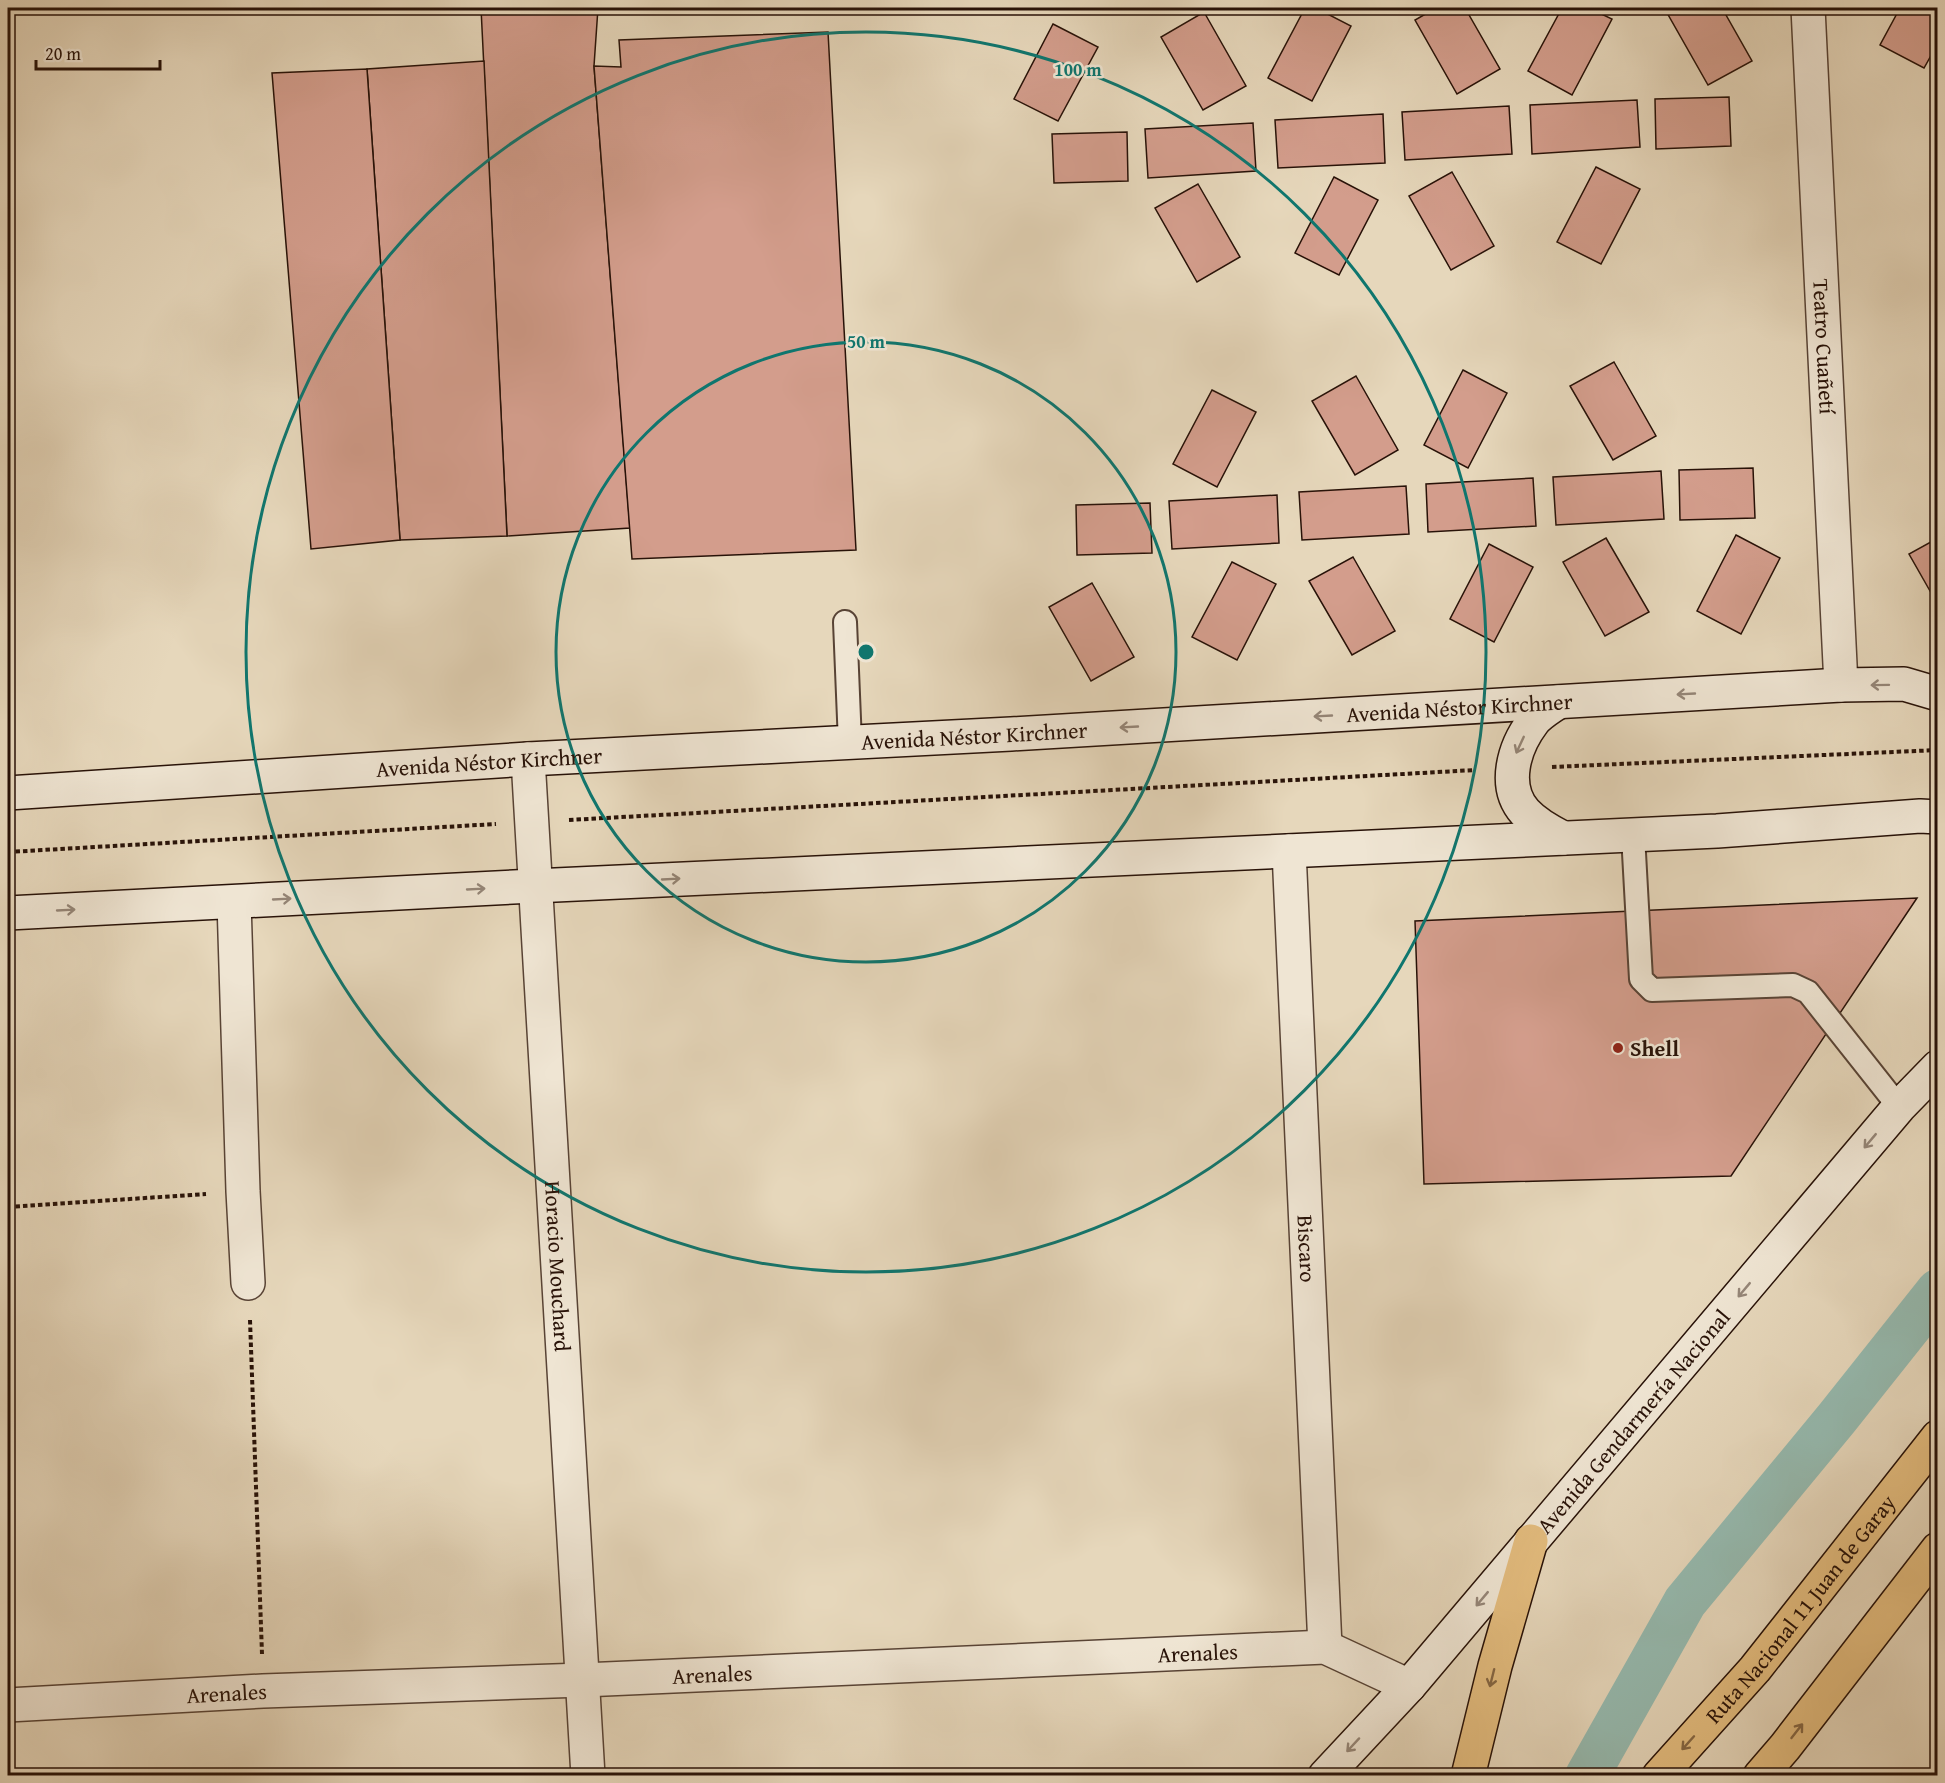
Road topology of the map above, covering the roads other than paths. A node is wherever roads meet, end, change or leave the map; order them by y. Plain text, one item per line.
1 (1808, 8) edge
2 (845, 622) dead end
3 (1841, 685) junction
4 (1938, 694) edge
5 (1558, 702) junction
6 (850, 743) junction
7 (528, 759) junction
8 (8, 793) edge
9 (1932, 813) edge
10 (1633, 835) junction
11 (1563, 838) junction
12 (1289, 851) junction
13 (534, 886) junction
14 (234, 902) junction
15 (8, 913) edge
16 (1938, 1067) edge
17 (1899, 1107) junction
18 (248, 1283) road end
19 (1938, 1437) edge
20 (1531, 1541) junction
21 (1938, 1549) edge
22 (1325, 1647) junction
23 (583, 1680) junction
24 (1408, 1686) junction
25 (8, 1705) edge
26 (588, 1776) edge
27 (1325, 1776) edge
28 (1468, 1776) edge
29 (1659, 1776) edge
30 (1760, 1776) edge

1 - 3 main road, Teatro Cuañetí
2 - 6 lane
4 -> 3 main road, Avenida Néstor Kirchner
3 -> 5 main road, Avenida Néstor Kirchner
5 -> 6 main road, Avenida Néstor Kirchner
5 -> 11 main road
6 - 7 main road, Avenida Néstor Kirchner
7 - 8 main road, Avenida Néstor Kirchner
7 - 13 main road, Horacio Mouchard
9 - 10 main road
10 - 11 main road
10 - 17 lane
11 - 12 main road
13 -> 12 main road
12 - 22 main road, Biscaro
14 -> 13 main road
13 - 23 main road, Horacio Mouchard
15 -> 14 main road
14 - 18 main road
16 - 17 main road, Avenida Gendarmería Nacional
17 -> 20 main road, Avenida Gendarmería Nacional
19 -> 29 highway, Ruta Nacional 11 Juan de Garay
20 -> 24 main road, Avenida Gendarmería Nacional
20 -> 28 highway
30 -> 21 highway
22 - 23 main road, Arenales
22 - 24 main road, Arenales
23 - 25 main road, Arenales
23 - 26 main road, Horacio Mouchard
24 -> 27 main road, Avenida Gendarmería Nacional

